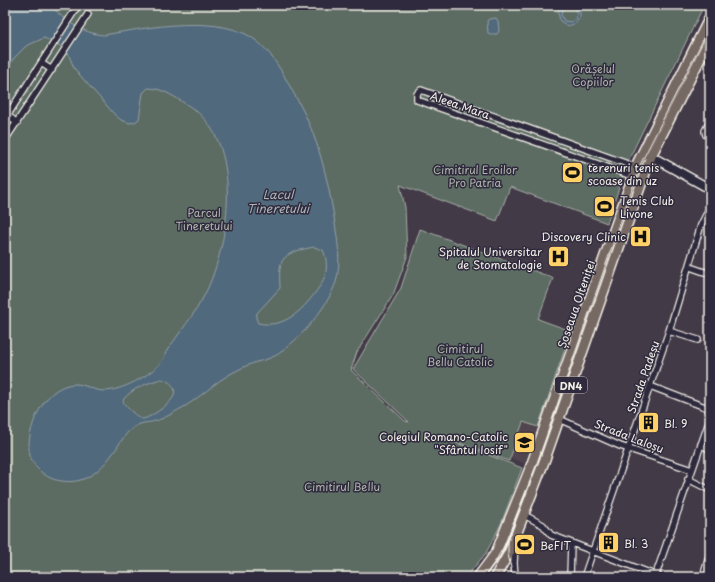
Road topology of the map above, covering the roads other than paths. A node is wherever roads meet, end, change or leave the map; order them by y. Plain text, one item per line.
1 (77, 7) dead end
2 (88, 14) dead end
3 (710, 17) edge
4 (710, 39) edge
5 (708, 49) edge
6 (42, 61) junction
7 (53, 68) junction
8 (6, 117) edge
9 (710, 121) edge
10 (17, 123) junction
11 (710, 138) edge
12 (5, 140) edge
13 (646, 154) junction
14 (636, 167) junction
15 (632, 176) junction
16 (710, 189) edge
17 (710, 207) edge
18 (690, 267) junction
19 (710, 274) edge
20 (669, 331) junction
21 (698, 340) dead end
22 (650, 386) junction
23 (710, 410) edge
24 (559, 419) junction
25 (710, 419) edge
26 (701, 444) junction
27 (628, 449) junction
28 (710, 450) edge
29 (692, 470) junction
30 (688, 479) junction
31 (710, 490) edge
32 (524, 516) junction
33 (517, 534) junction
34 (571, 544) junction
35 (592, 552) junction
36 (710, 553) edge
37 (657, 576) edge
38 (478, 577) edge
39 (495, 577) edge
40 (515, 577) edge
41 (570, 577) edge
42 (584, 577) edge
43 (703, 577) edge

1 - 6 street
2 - 7 street
3 - 13 main road, Șoseaua Olteniței / DN4
4 - 5 main road, Șoseaua Olteniței / DN4
5 - 13 main road, Șoseaua Olteniței / DN4
6 - 7 street
6 - 8 street
7 - 10 street
8 - 10 street
9 - 11 street
10 - 12 street
13 - 14 main road, Șoseaua Olteniței / DN4
13 - 16 street
13 - 24 main road, Șoseaua Olteniței / DN4
14 - 15 main road, Șoseaua Olteniței / DN4
14 - 15 street, Aleea Mara
15 - 38 main road, Șoseaua Olteniței / DN4
17 - 18 street, Strada Padeșu
18 - 19 street
18 - 20 street, Strada Padeșu
20 - 21 street
20 - 22 street, Strada Padeșu
22 - 23 street
22 - 27 street, Strada Padeșu
24 - 27 street, Strada Laloșu
24 - 32 main road, Șoseaua Olteniței / DN4
25 - 26 street
26 - 28 street
26 - 29 street
27 - 29 street, Strada Laloșu
27 - 35 street, Strada Padeșu
29 - 30 street
30 - 31 street
30 - 37 street
32 - 33 main road, Șoseaua Olteniței / DN4
32 - 34 street
33 - 39 main road, Șoseaua Olteniței / DN4
33 - 40 street
34 - 35 street
34 - 41 street
35 - 37 street
35 - 42 street, Strada Padeșu
36 - 43 street

